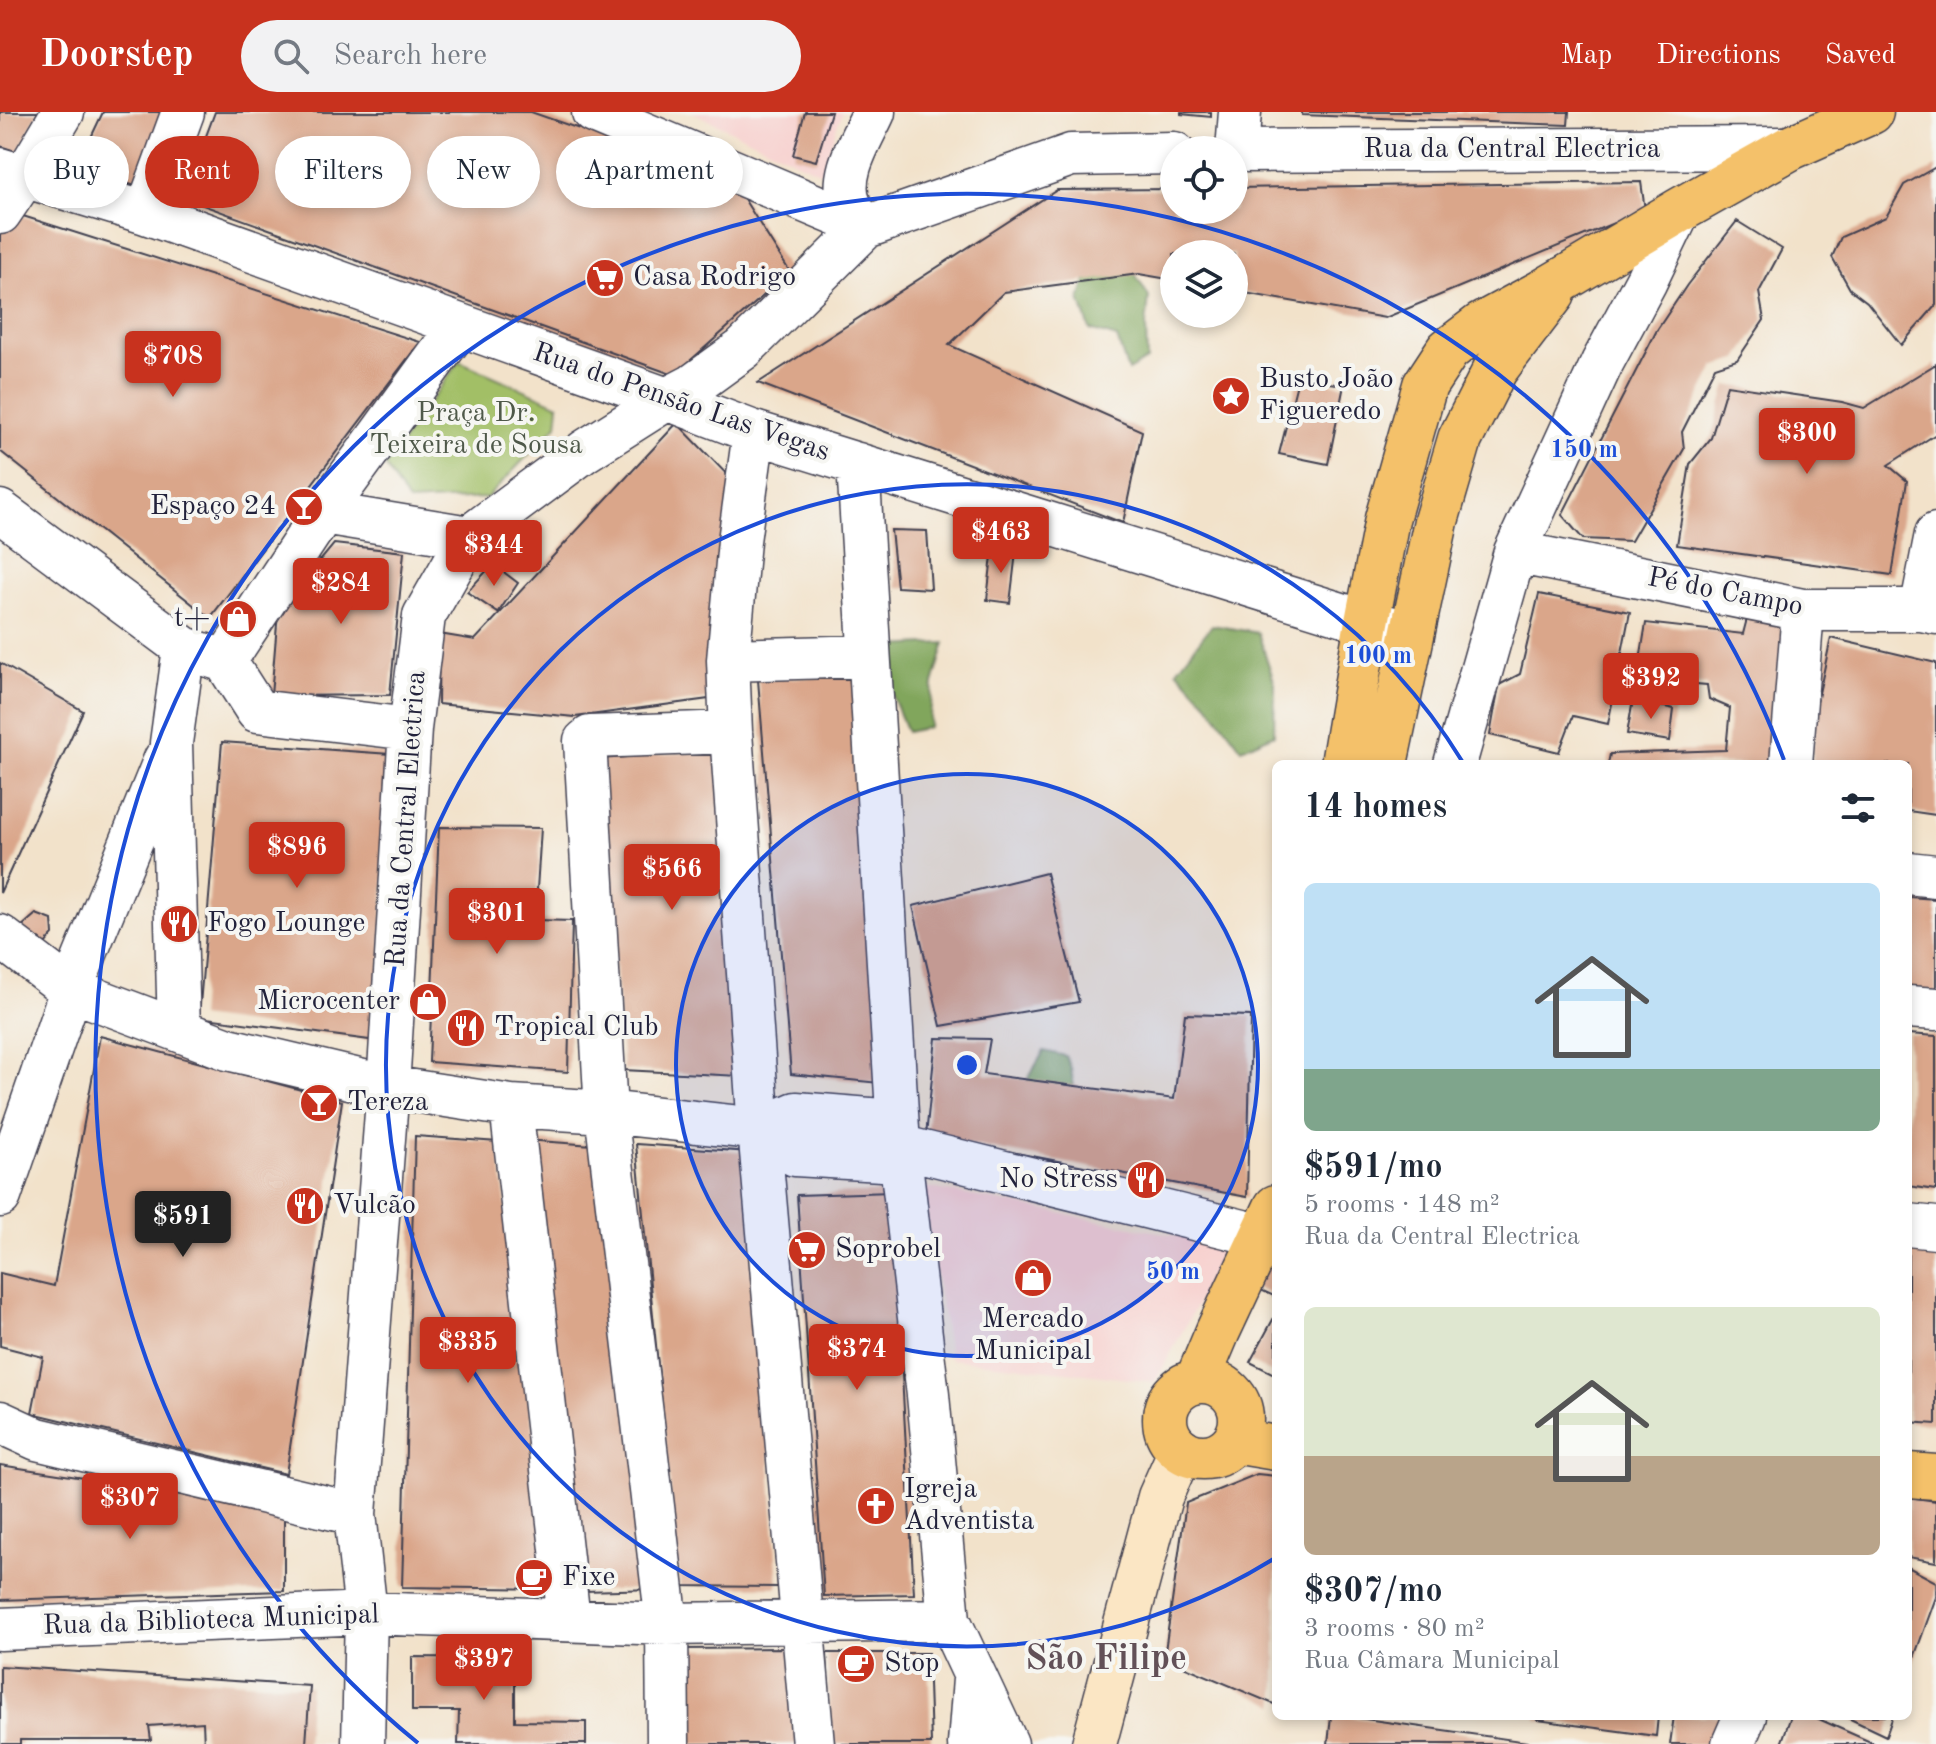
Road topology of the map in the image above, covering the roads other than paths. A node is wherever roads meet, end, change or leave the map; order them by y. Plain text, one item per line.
1 (63, 112) edge
2 (183, 112) edge
3 (593, 112) edge
4 (874, 112) edge
5 (1871, 112) edge
6 (1248, 138) edge
7 (1790, 148) junction
8 (1160, 153) edge
9 (13, 172) edge
10 (1680, 210) junction
11 (0, 213) edge
12 (146, 213) junction
13 (866, 227) junction
14 (1567, 276) junction
15 (460, 325) junction
16 (667, 399) junction
17 (754, 432) junction
18 (858, 464) junction
19 (0, 511) edge
20 (323, 513) junction
21 (1936, 534) edge
22 (469, 537) junction
23 (1515, 552) junction
24 (1803, 610) junction
25 (1928, 612) edge
26 (1367, 622) junction
27 (1412, 632) junction
28 (184, 648) junction
29 (869, 656) junction
30 (728, 660) junction
31 (225, 661) junction
32 (410, 729) junction
33 (731, 732) junction
34 (171, 743) junction
35 (1344, 760) edge
36 (1386, 760) edge
37 (1456, 760) edge
38 (1791, 760) edge
39 (1912, 873) edge
40 (1936, 876) edge
41 (0, 936) edge
42 (71, 990) junction
43 (1912, 1007) edge
44 (1936, 1009) edge
45 (179, 1030) junction
46 (388, 1087) junction
47 (511, 1106) junction
48 (606, 1112) junction
49 (759, 1129) junction
50 (899, 1146) junction
51 (0, 1196) edge
52 (1270, 1222) edge
53 (1912, 1225) edge
54 (1936, 1228) edge
55 (1197, 1381) junction
56 (0, 1422) edge
57 (1255, 1445) edge
58 (1181, 1450) junction
59 (1912, 1475) edge
60 (1936, 1477) edge
61 (355, 1514) junction
62 (366, 1613) junction
63 (569, 1620) junction
64 (949, 1620) junction
65 (803, 1623) junction
66 (667, 1624) junction
67 (0, 1629) edge
68 (974, 1673) junction
69 (1743, 1720) edge
70 (363, 1744) edge
71 (668, 1744) edge
72 (813, 1744) edge
73 (969, 1744) edge
74 (1007, 1744) edge
75 (1094, 1744) edge
76 (1733, 1744) edge

1 - 9 street
2 - 12 street
3 - 13 street
4 - 13 street
5 - 7 main road
6 - 7 street, Rua da Central Electrica
7 - 10 main road
8 - 13 street, Rua da Central Electrica
9 - 11 street
9 - 12 street, Rua do Pensão Las Vegas
10 - 14 main road
10 - 23 street
12 - 15 street, Rua do Pensão Las Vegas
13 - 16 street, Rua da Central Electrica
14 - 26 main road
14 - 27 main road
15 - 16 street, Rua do Pensão Las Vegas
15 - 20 street
16 - 17 street, Rua do Pensão Las Vegas
16 - 22 street, Rua da Central Electrica
17 - 18 street, Rua do Pensão Las Vegas
17 - 30 street
18 - 26 street, Rua do Pensão Las Vegas
18 - 29 street
19 - 28 street
20 - 22 street
20 - 31 street
21 - 25 street
22 - 32 street, Rua da Central Electrica
23 - 24 street, Pé do Campo
23 - 37 street
24 - 25 street, Pé do Campo
24 - 38 street
26 - 27 street, Rua do Pensão Las Vegas
26 - 35 main road
27 - 36 main road
28 - 31 street
28 - 34 street
29 - 30 street
29 - 50 street
30 - 33 street
31 - 32 street
32 - 46 street, Rua da Central Electrica
33 - 48 street
33 - 49 street
34 - 42 street
34 - 45 street
39 - 40 street
41 - 42 street
42 - 45 street
42 - 51 street
43 - 44 street
45 - 46 street
46 - 47 street
46 - 61 street, Rua da Central Electrica
47 - 48 street
47 - 63 street
48 - 49 street
48 - 66 street
49 - 50 street
49 - 65 street
50 - 52 street
50 - 64 street
52 - 55 main road
53 - 54 street
55 - 57 main road
55 - 58 main road
56 - 61 street
57 - 58 main road
58 - 75 main road
59 - 60 main road
61 - 62 street, Rua da Central Electrica
62 - 63 street, Rua da Biblioteca Municipal
62 - 67 street, Rua da Biblioteca Municipal
62 - 70 street, Rua da Central Electrica
63 - 66 street, Rua da Biblioteca Municipal
64 - 65 street, Rua da Biblioteca Municipal
64 - 68 street
65 - 66 street, Rua da Biblioteca Municipal
65 - 72 street
66 - 71 street
68 - 73 street
68 - 74 street
69 - 76 street

